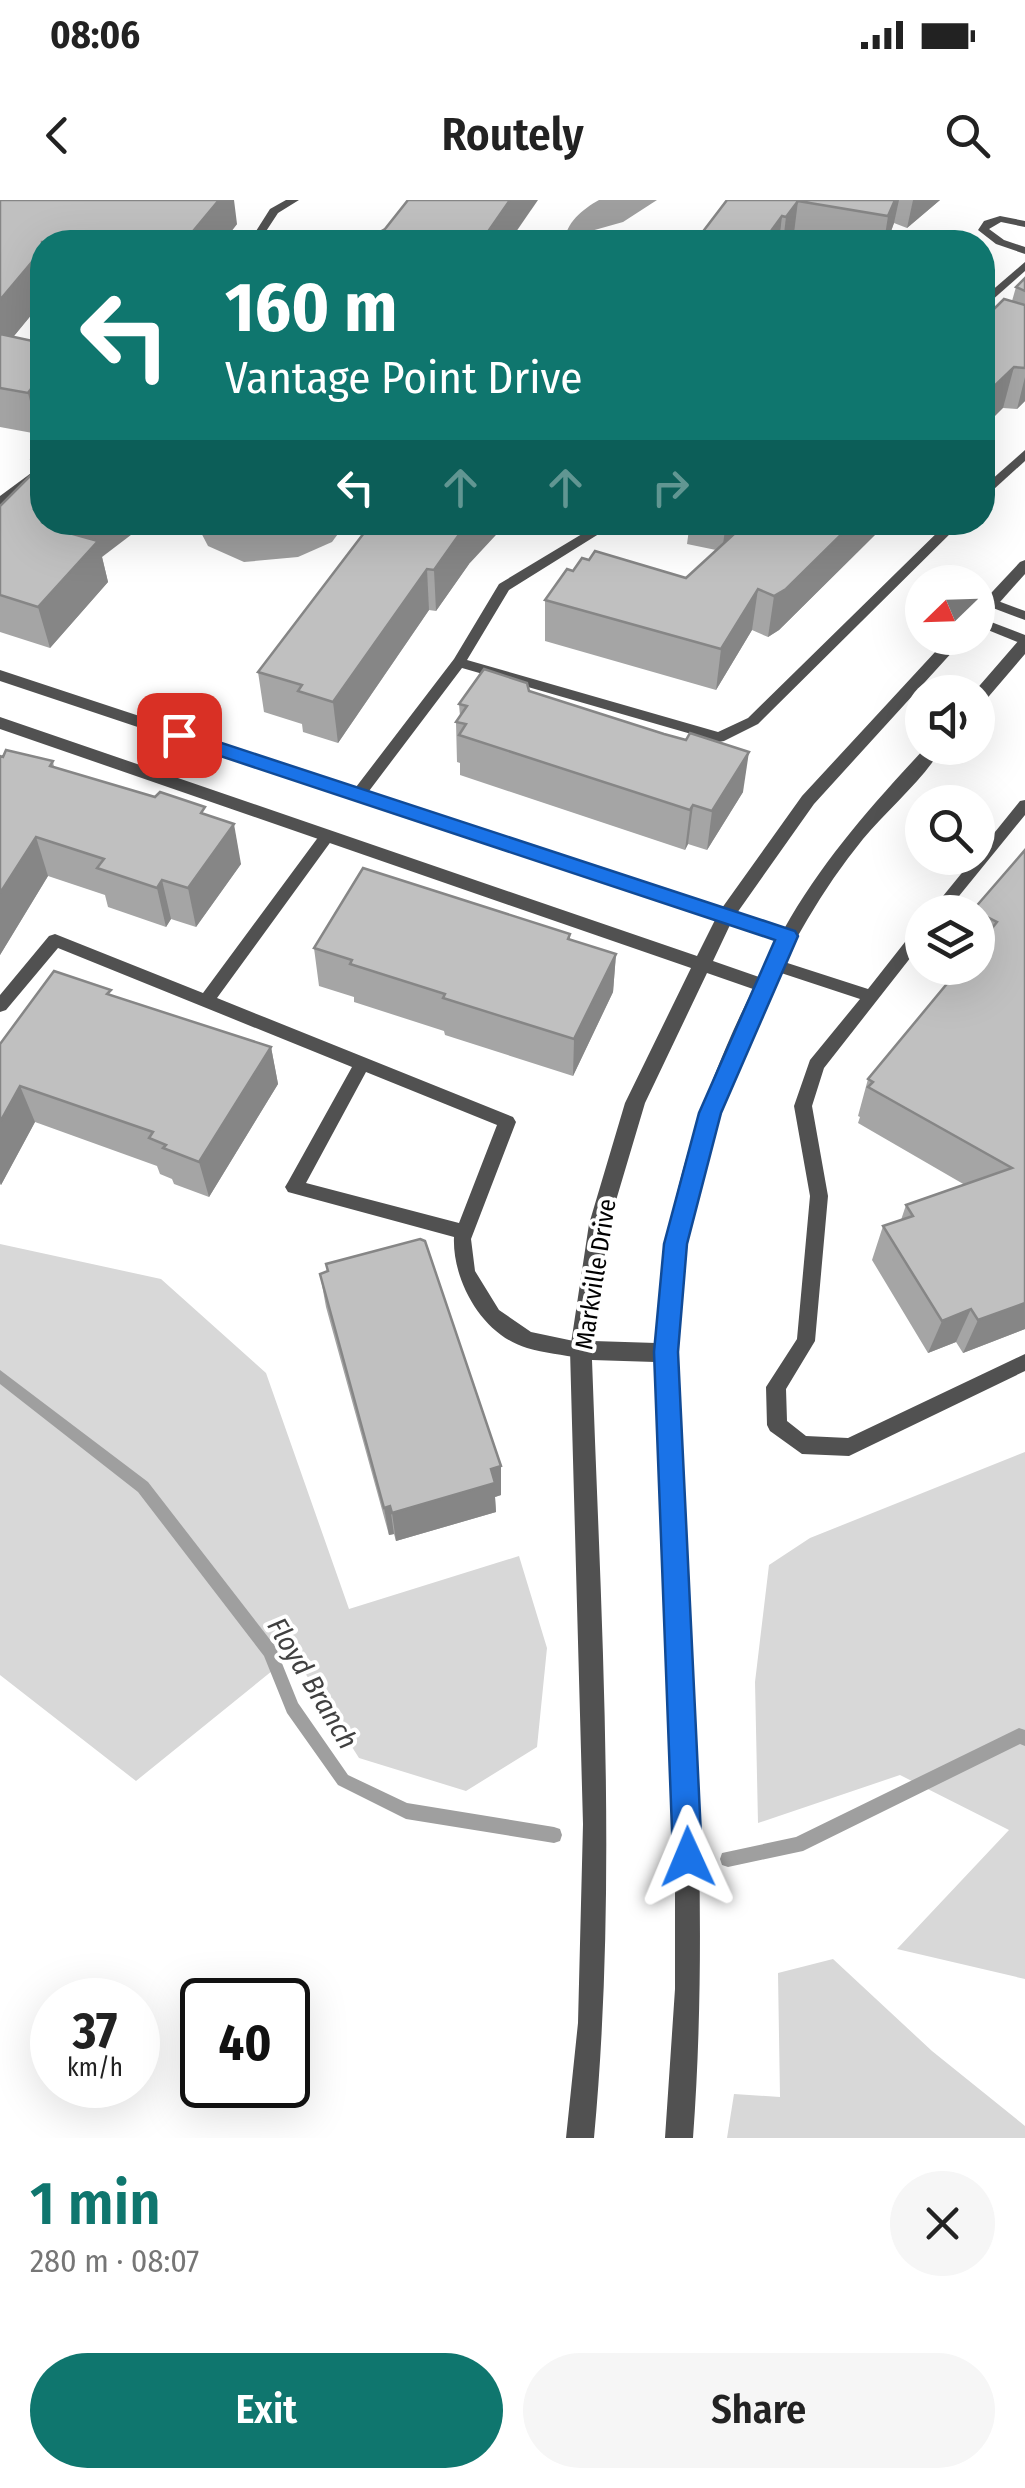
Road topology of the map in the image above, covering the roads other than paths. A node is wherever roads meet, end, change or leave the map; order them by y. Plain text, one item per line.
1 (264, 200) edge
2 (294, 200) edge
3 (274, 211) junction
4 (1025, 224) edge
5 (262, 230) edge
6 (984, 230) edge
7 (995, 238) edge
8 (1025, 251) edge
9 (1025, 264) edge
10 (995, 293) edge
11 (1025, 454) edge
12 (30, 478) edge
13 (995, 483) edge
14 (0, 502) edge
15 (590, 535) edge
16 (943, 535) edge
17 (1025, 564) edge
18 (995, 597) edge
19 (995, 604) edge
20 (1025, 616) edge
21 (995, 627) edge
22 (1025, 642) edge
23 (941, 655) edge
24 (458, 662) junction
25 (0, 675) edge
26 (995, 678) edge
27 (0, 724) edge
28 (920, 765) edge
29 (358, 795) junction
30 (1025, 804) edge
31 (326, 836) junction
32 (952, 895) edge
33 (725, 918) junction
34 (788, 936) junction
35 (905, 953) edge
36 (701, 965) junction
37 (775, 966) junction
38 (765, 986) junction
39 (871, 996) junction
40 (207, 999) junction
41 (0, 1006) edge
42 (363, 1063) junction
43 (465, 1232) junction
44 (581, 1350) junction
45 (666, 1352) junction
46 (1025, 1362) edge
47 (580, 2138) edge
48 (679, 2138) edge

1 - 3 lane
2 - 3 lane
3 - 5 lane
4 - 6 lane
7 - 8 lane
9 - 10 lane
11 - 13 lane
12 - 14 lane
15 - 24 lane
16 - 24 lane
17 - 18 street
19 - 20 lane
21 - 22 lane
22 - 26 street
23 - 33 street, Markville Drive
24 - 29 lane
25 - 29 street
27 - 31 street
28 - 34 street
29 - 33 street
30 - 32 lane
31 - 36 street
31 - 40 lane
33 - 34 street
33 - 36 street, Markville Drive
34 - 37 street
35 - 39 lane
36 - 38 street
36 - 44 street, Markville Drive
37 - 38 street
37 - 39 lane
38 - 45 street
39 - 46 lane
40 - 41 lane
40 - 42 lane
42 - 43 lane
42 - 43 lane
43 - 44 lane
44 - 45 street
44 - 47 street, Markville Drive
45 - 48 street

